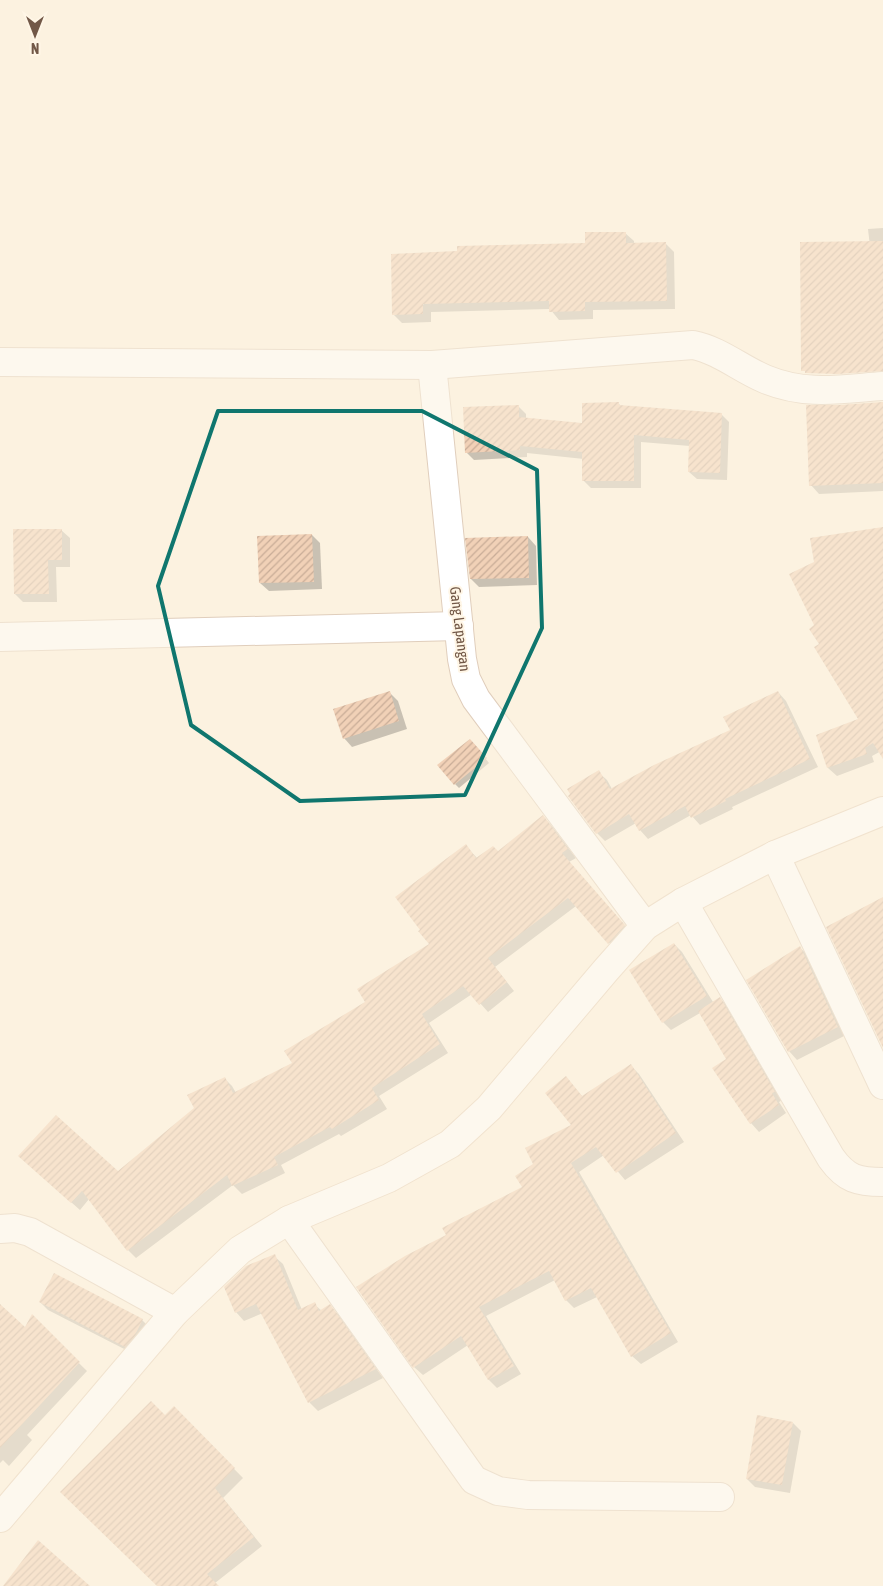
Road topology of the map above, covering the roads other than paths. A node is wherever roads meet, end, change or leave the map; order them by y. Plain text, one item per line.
1 (0, 362) edge
2 (432, 365) junction
3 (883, 386) edge
4 (459, 626) junction
5 (0, 637) edge
6 (883, 811) edge
7 (775, 855) junction
8 (683, 902) junction
9 (645, 926) junction
10 (883, 1085) edge
11 (883, 1182) edge
12 (289, 1220) junction
13 (0, 1228) edge
14 (175, 1312) junction
15 (720, 1497) dead end
16 (0, 1518) edge

1 - 2 street
2 - 3 street
2 - 4 street, Gang Lapangan
4 - 5 street
4 - 9 street, Gang Lapangan
6 - 7 street
7 - 8 street
7 - 10 street
8 - 9 street
8 - 11 street
9 - 12 street
12 - 14 street
12 - 15 street
13 - 14 street
14 - 16 street

